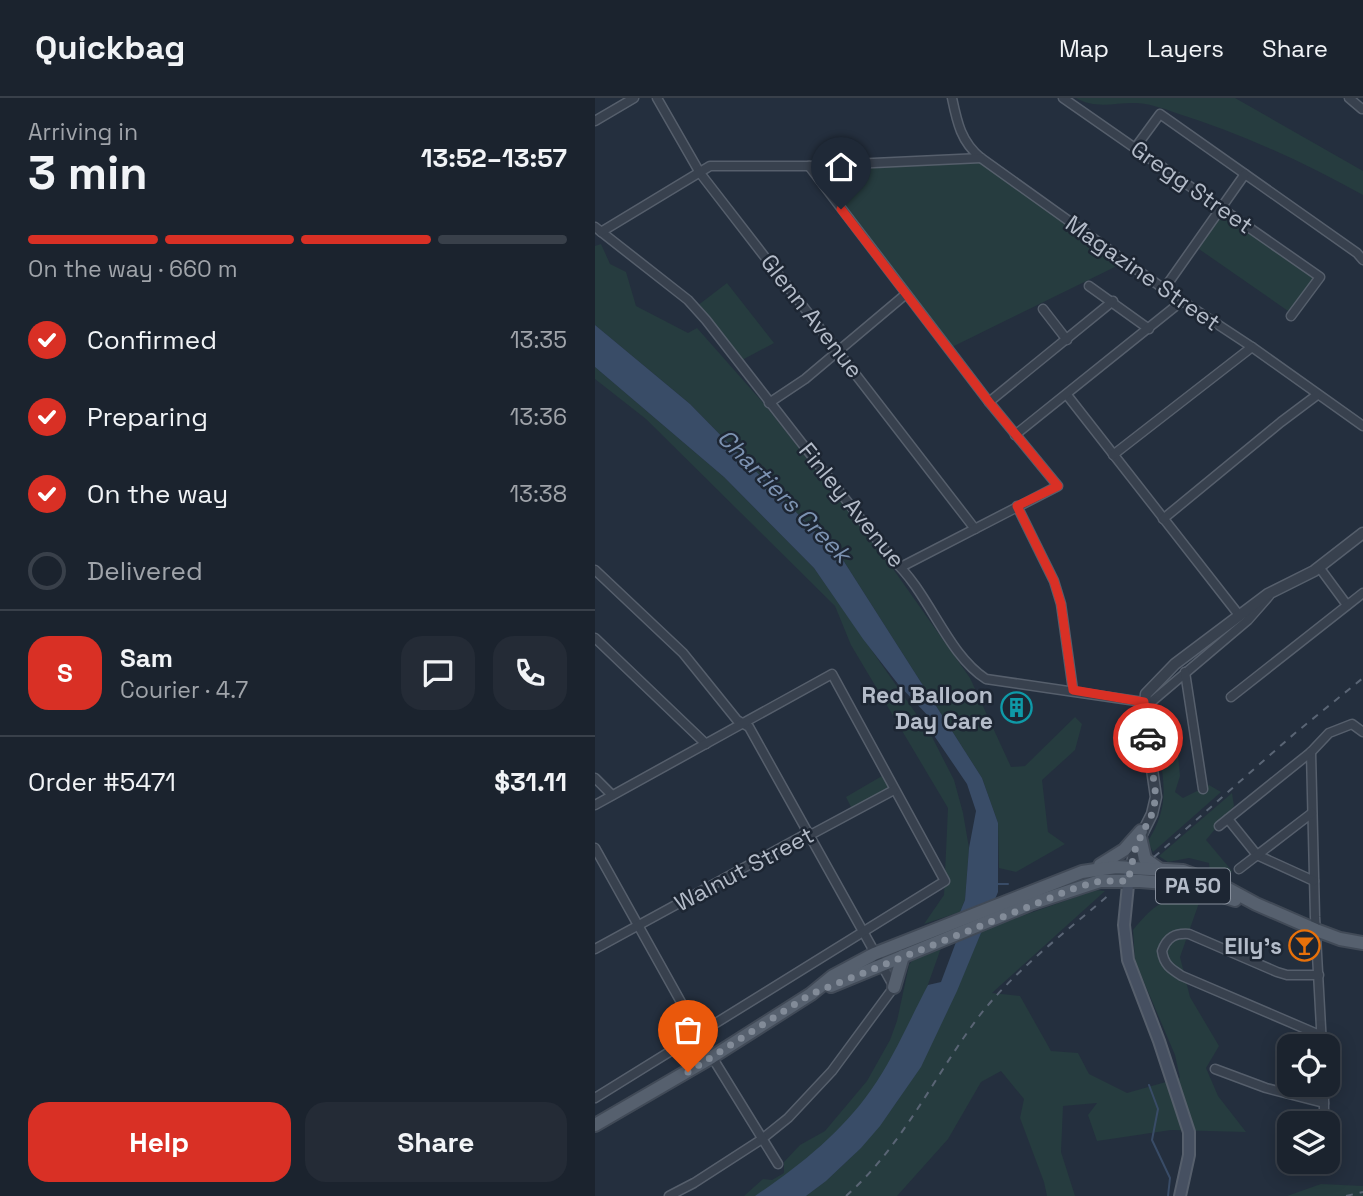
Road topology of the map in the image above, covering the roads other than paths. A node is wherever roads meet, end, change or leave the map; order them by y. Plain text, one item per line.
1 (634, 98) edge
2 (657, 98) edge
3 (952, 98) edge
4 (1063, 98) edge
5 (1349, 98) edge
6 (1362, 109) edge
7 (595, 121) edge
8 (1135, 148) junction
9 (981, 158) junction
10 (809, 166) junction
11 (701, 173) junction
12 (1245, 174) junction
13 (1221, 207) junction
14 (598, 229) edge
15 (1363, 260) edge
16 (1089, 286) dead end
17 (1164, 289) junction
18 (906, 294) junction
19 (1182, 301) junction
20 (1113, 302) junction
21 (1043, 309) dead end
22 (1291, 316) dead end
23 (1149, 329) junction
24 (1067, 340) junction
25 (1252, 348) junction
26 (838, 350) junction
27 (1067, 395) junction
28 (1317, 395) junction
29 (769, 402) junction
30 (989, 402) junction
31 (1363, 426) edge
32 (1016, 435) junction
33 (1113, 455) junction
34 (1017, 506) junction
35 (1163, 519) junction
36 (975, 529) junction
37 (1363, 533) edge
38 (901, 567) junction
39 (1319, 568) junction
40 (595, 570) edge
41 (1273, 591) junction
42 (1363, 593) edge
43 (1347, 605) junction
44 (1239, 615) junction
45 (595, 638) edge
46 (1185, 672) junction
47 (1073, 690) junction
48 (1231, 697) dead end
49 (1144, 702) junction
50 (744, 722) junction
51 (1363, 732) edge
52 (706, 744) junction
53 (1311, 752) junction
54 (595, 778) edge
55 (1203, 789) dead end
56 (894, 790) junction
57 (612, 795) junction
58 (595, 804) edge
59 (1312, 813) junction
60 (1228, 819) junction
61 (1219, 826) dead end
62 (809, 834) junction
63 (1141, 834) junction
64 (595, 848) edge
65 (1257, 855) junction
66 (1131, 867) junction
67 (1094, 869) junction
68 (1239, 869) dead end
69 (1163, 870) junction
70 (1128, 881) junction
71 (1314, 881) junction
72 (1256, 905) junction
73 (637, 926) junction
74 (1316, 930) junction
75 (862, 933) junction
76 (1363, 943) edge
77 (595, 949) edge
78 (904, 955) junction
79 (877, 959) junction
80 (1319, 975) junction
81 (894, 987) junction
82 (698, 1034) junction
83 (1320, 1034) edge
84 (1322, 1034) edge
85 (709, 1052) junction
86 (1215, 1069) dead end
87 (1324, 1097) edge
88 (595, 1098) edge
89 (1324, 1103) junction
90 (1324, 1111) edge
91 (595, 1125) edge
92 (762, 1139) junction
93 (778, 1164) dead end
94 (669, 1196) edge
95 (1180, 1196) edge

1 - 7 street
2 - 11 street, Glenn Avenue
3 - 9 street, Magazine Street
4 - 8 street, Gregg Street
5 - 6 street
8 - 12 street
8 - 13 street, Gregg Street
9 - 10 street
9 - 17 street, Magazine Street
10 - 11 street
10 - 18 street
11 - 14 street
11 - 26 street, Glenn Avenue
12 - 13 street
12 - 15 street
13 - 17 street
13 - 22 street, Gregg Street
14 - 29 street, Finley Avenue
16 - 20 street
17 - 19 street, Magazine Street
18 - 26 street
18 - 30 street
19 - 23 street
19 - 25 street, Magazine Street
20 - 23 street
20 - 24 street
21 - 24 street
23 - 27 street
24 - 30 street
25 - 28 street, Magazine Street
25 - 33 street
26 - 29 street
26 - 36 street, Glenn Avenue
27 - 32 street
27 - 33 street
28 - 31 street, Magazine Street
28 - 35 street
29 - 38 street, Finley Avenue
30 - 32 street
32 - 34 street
33 - 35 street
34 - 36 street
34 - 47 street
35 - 44 street
36 - 38 street
37 - 39 street
38 - 47 street, Finley Avenue
39 - 41 street
39 - 43 street
40 - 50 street
41 - 44 street
41 - 46 street
42 - 43 street
43 - 48 street
44 - 49 street
45 - 52 street
46 - 49 street
46 - 55 street
47 - 49 street, Finley Avenue
49 - 63 street
50 - 52 street
50 - 56 street
50 - 62 street
51 - 53 street
52 - 57 street
53 - 59 street
53 - 60 street
54 - 57 street
56 - 62 street, Walnut Street
56 - 75 street
57 - 58 street
59 - 65 street
59 - 71 street
60 - 61 street
60 - 65 street
62 - 73 street, Walnut Street
62 - 75 street
63 - 66 street
63 - 67 main road
63 - 69 main road
64 - 73 street
65 - 68 street
65 - 71 street
66 - 67 main road, PA 50
66 - 69 main road, PA 50
66 - 70 main road
67 - 79 main road, PA 50
69 - 72 main road, PA 50
70 - 72 main road, PA 50
70 - 78 main road, PA 50
70 - 95 main road
71 - 74 street
72 - 74 main road, PA 50
73 - 77 street, Walnut Street
73 - 82 street
74 - 76 main road, PA 50
74 - 80 street
75 - 79 street
75 - 82 street
78 - 79 main road, PA 50
78 - 81 main road
79 - 81 street
79 - 85 main road, PA 50
80 - 83 street
80 - 84 street
81 - 92 street
82 - 85 street
82 - 88 street
85 - 91 main road, PA 50
85 - 92 street
86 - 89 street
87 - 89 street
89 - 90 street
92 - 93 street
92 - 94 street

